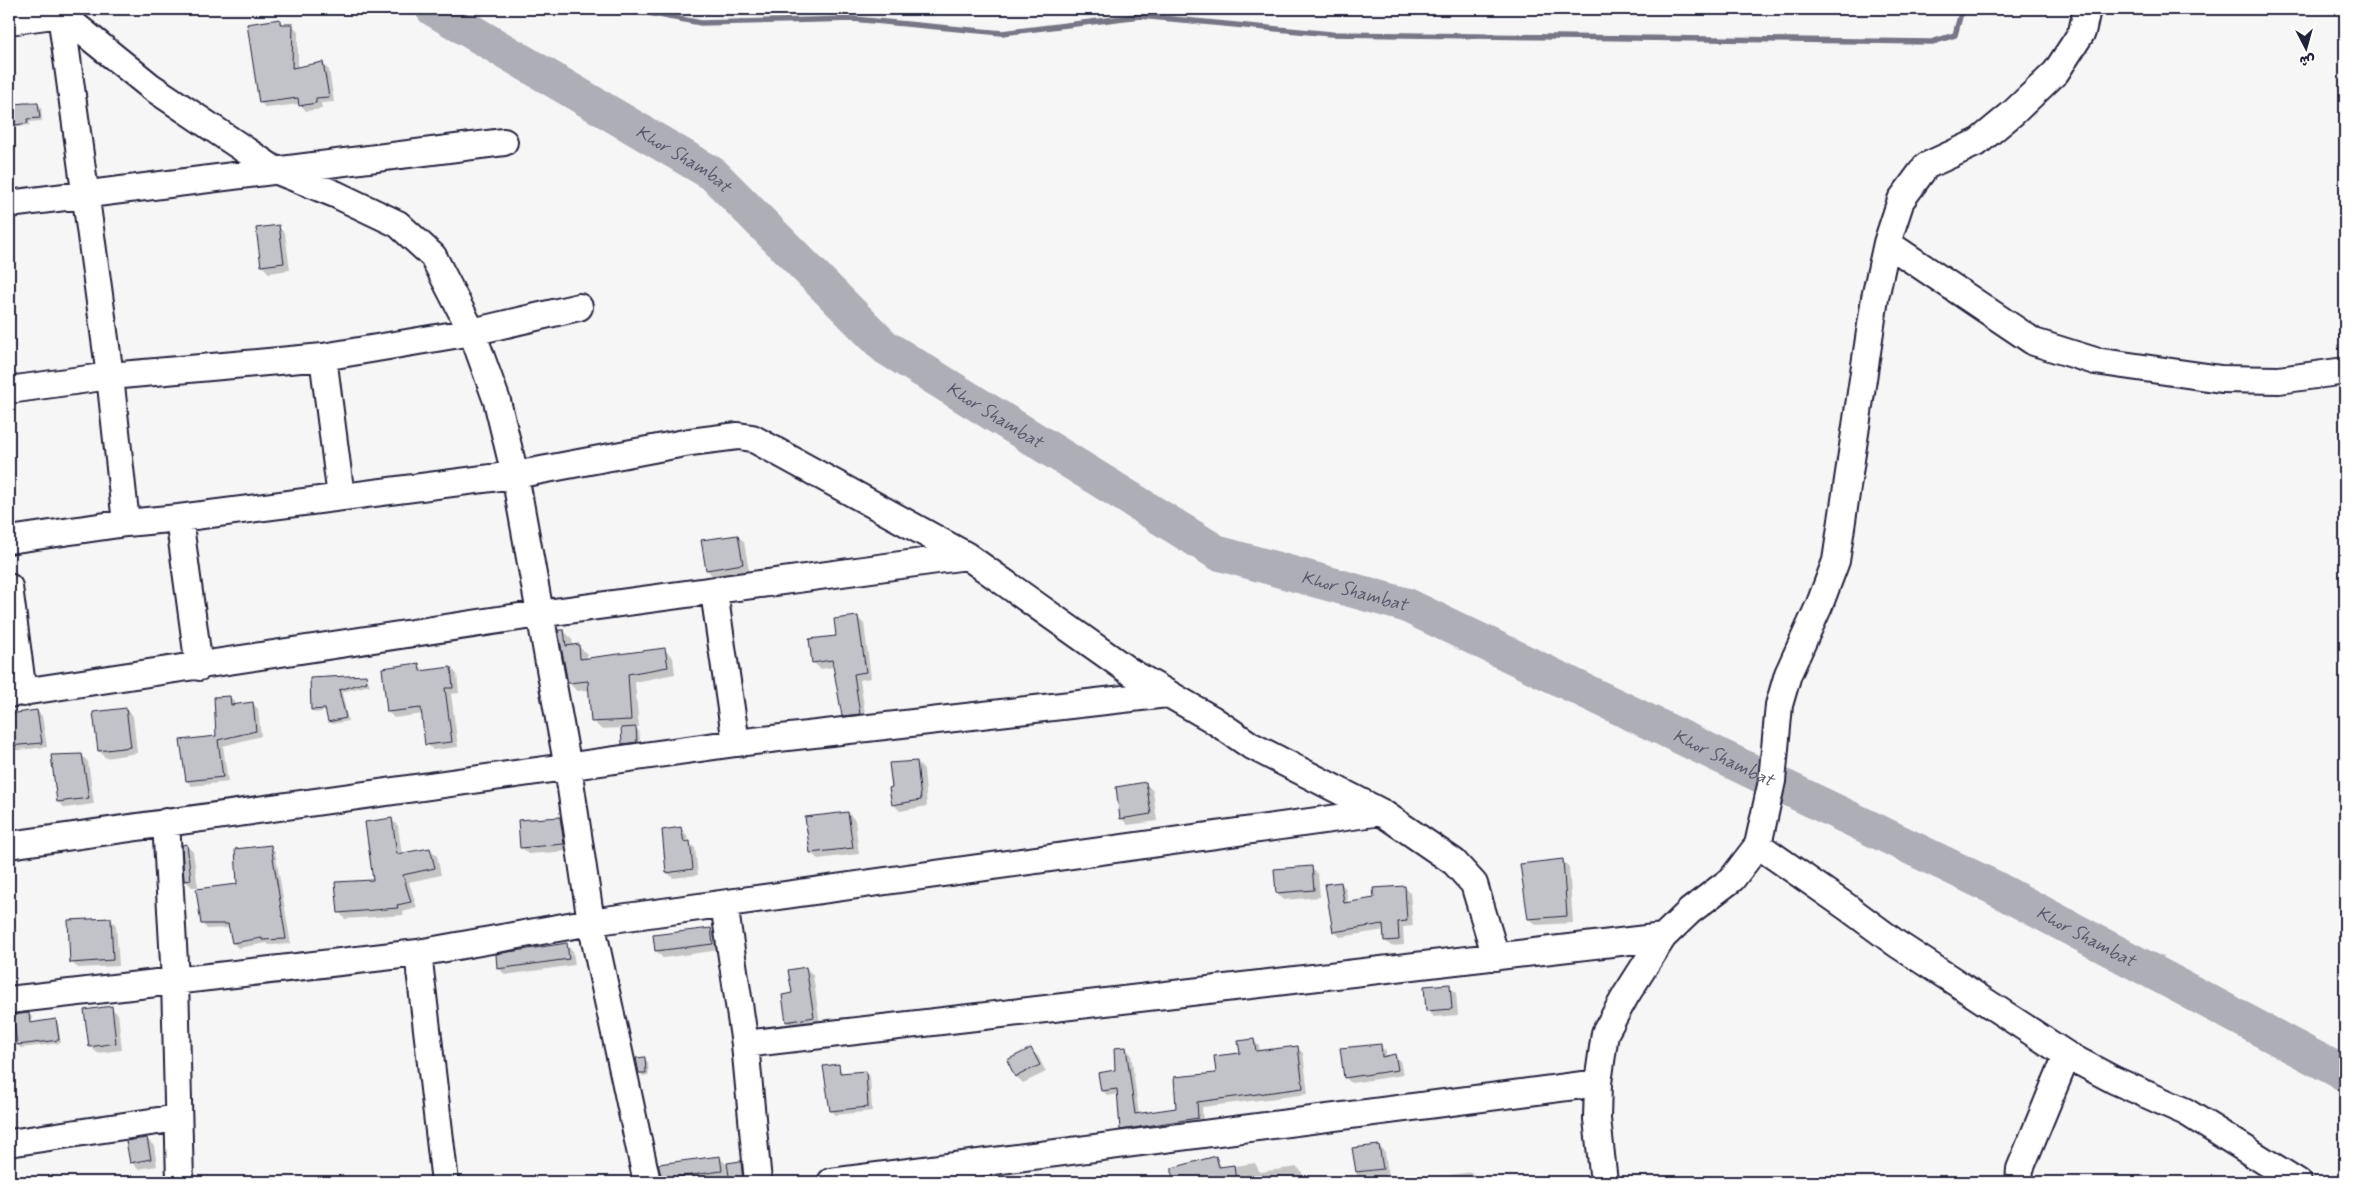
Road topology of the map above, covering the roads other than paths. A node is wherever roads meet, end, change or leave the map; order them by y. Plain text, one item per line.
1 (2087, 9) edge
2 (60, 11) edge
3 (9, 20) edge
4 (504, 142) dead end
5 (275, 170) junction
6 (86, 194) junction
7 (9, 204) edge
8 (1887, 243) junction
9 (579, 307) dead end
10 (472, 332) junction
11 (323, 357) junction
12 (2345, 371) edge
13 (110, 376) junction
14 (9, 390) edge
15 (515, 475) junction
16 (341, 497) junction
17 (179, 518) junction
18 (126, 523) junction
19 (9, 540) edge
20 (967, 556) junction
21 (9, 587) edge
22 (714, 592) junction
23 (538, 614) junction
24 (199, 667) junction
25 (16, 694) edge
26 (1167, 694) junction
27 (736, 743) junction
28 (568, 768) junction
29 (1381, 812) junction
30 (166, 822) junction
31 (9, 845) edge
32 (1758, 845) junction
33 (724, 904) junction
34 (591, 922) junction
35 (1663, 937) junction
36 (418, 953) junction
37 (1496, 957) junction
38 (175, 980) junction
39 (9, 1000) edge
40 (745, 1044) junction
41 (2067, 1055) junction
42 (1598, 1083) junction
43 (178, 1118) junction
44 (9, 1143) edge
45 (180, 1182) edge
46 (445, 1182) edge
47 (647, 1182) edge
48 (758, 1182) edge
49 (831, 1182) edge
50 (1604, 1182) edge
51 (2019, 1182) edge
52 (2298, 1182) edge

1 - 8 street
2 - 3 street
2 - 5 street
2 - 6 street
4 - 5 street
5 - 6 street
5 - 10 street
6 - 7 street
6 - 13 street
8 - 12 street
8 - 32 street
9 - 10 street
10 - 11 street
10 - 15 street
11 - 13 street
11 - 16 street
13 - 14 street
13 - 18 street
15 - 16 street
15 - 20 street
15 - 23 street
16 - 17 street
17 - 18 street
17 - 24 street
18 - 19 street
20 - 22 street
20 - 26 street
21 - 25 street
22 - 23 street
22 - 27 street
23 - 24 street
23 - 28 street
24 - 25 street
26 - 27 street
26 - 29 street
27 - 28 street
28 - 30 street
28 - 34 street
29 - 33 street
29 - 37 street
30 - 31 street
30 - 38 street
32 - 35 street
32 - 41 street
33 - 34 street
33 - 40 street
34 - 36 street
34 - 47 street
35 - 37 street
35 - 42 street
36 - 38 street
36 - 46 street
37 - 40 street
38 - 39 street
38 - 43 street
40 - 48 street
41 - 51 street
41 - 52 street
42 - 49 street
42 - 50 street
43 - 44 street
43 - 45 street

